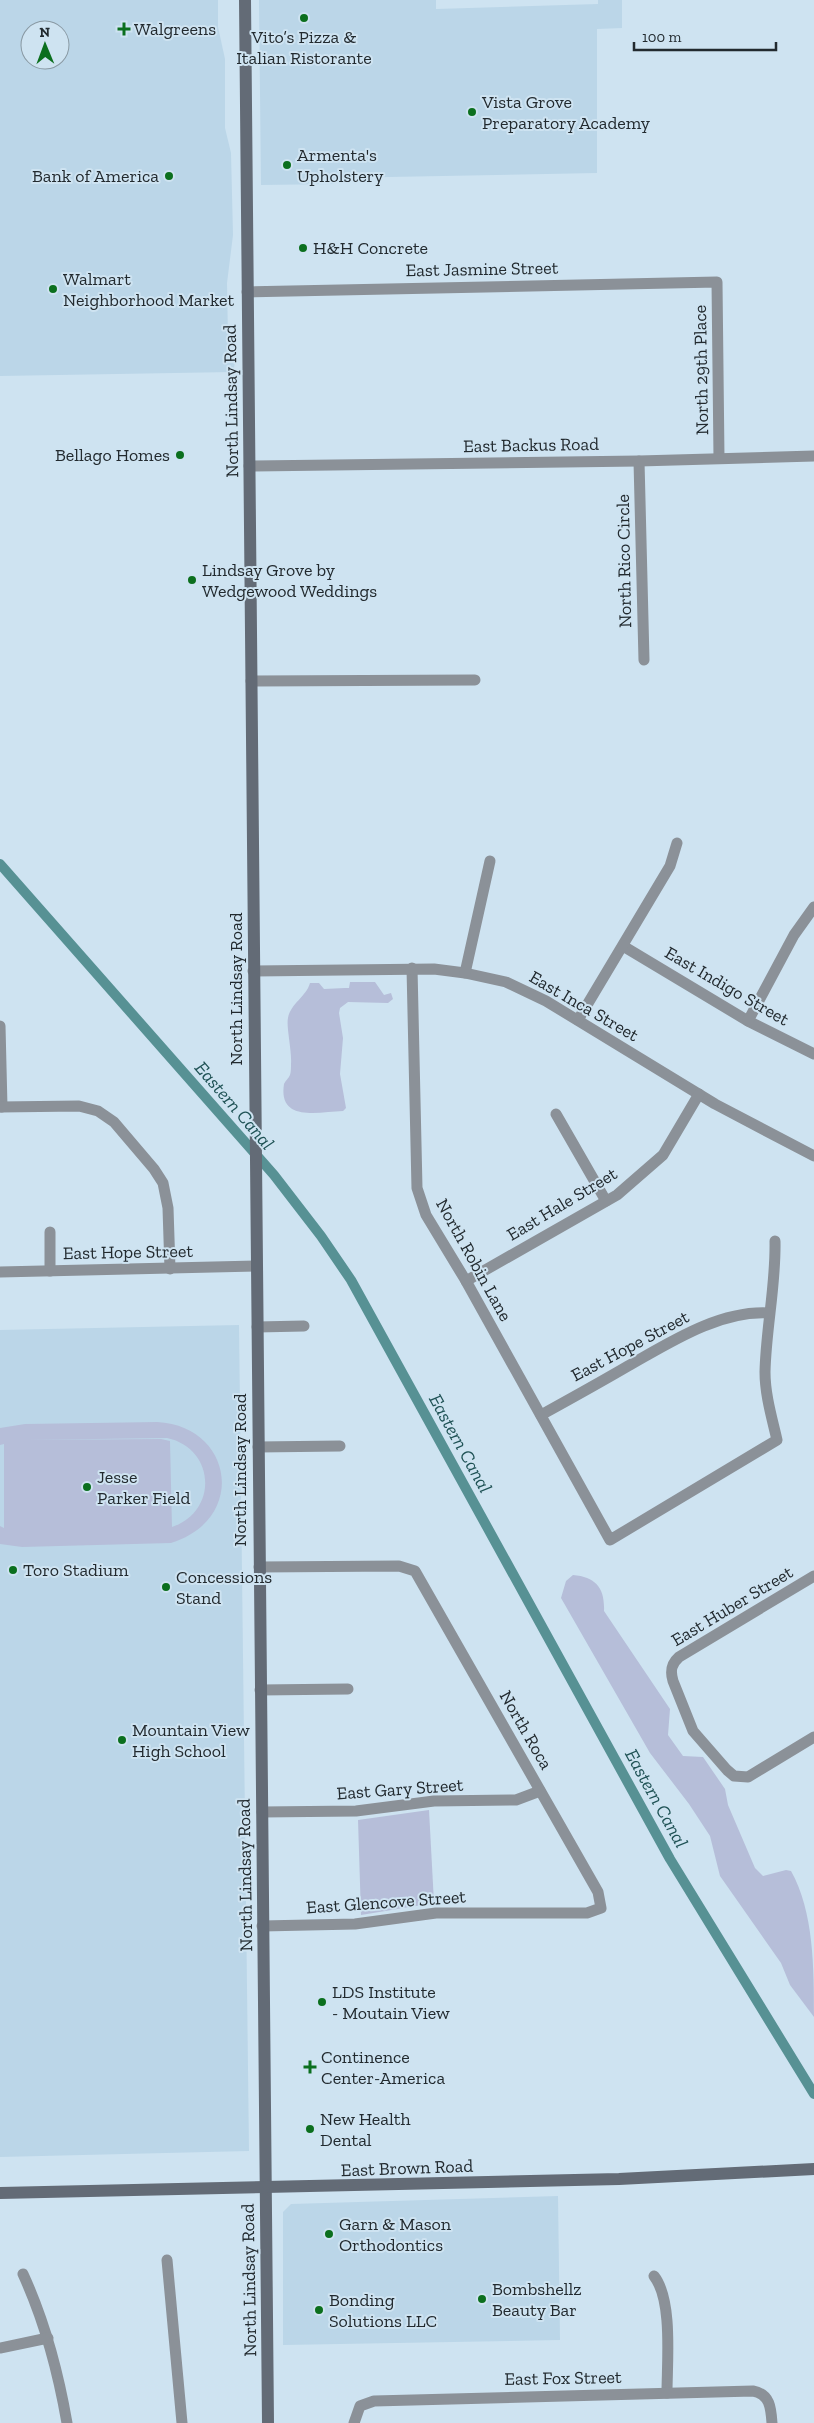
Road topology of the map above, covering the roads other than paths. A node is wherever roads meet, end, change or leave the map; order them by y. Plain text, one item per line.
1 (245, 0) edge
2 (717, 282) joint
3 (247, 292) junction
4 (814, 456) edge
5 (719, 458) junction
6 (639, 461) junction
7 (249, 466) junction
8 (644, 660) dead end
9 (475, 680) dead end
10 (251, 681) junction
11 (677, 843) dead end
12 (490, 861) dead end
13 (814, 907) edge
14 (623, 946) junction
15 (412, 968) junction
16 (253, 971) junction
17 (466, 973) junction
18 (578, 1020) junction
19 (748, 1021) junction
20 (0, 1026) edge
21 (814, 1054) edge
22 (699, 1094) junction
23 (1, 1107) edge
24 (556, 1114) dead end
25 (814, 1156) edge
26 (606, 1202) junction
27 (50, 1232) dead end
28 (775, 1241) dead end
29 (256, 1266) junction
30 (170, 1268) junction
31 (50, 1271) junction
32 (0, 1272) edge
33 (466, 1280) junction
34 (769, 1313) junction
35 (304, 1326) dead end
36 (257, 1327) junction
37 (541, 1415) junction
38 (340, 1446) dead end
39 (258, 1447) junction
40 (259, 1567) junction
41 (814, 1576) edge
42 (348, 1689) dead end
43 (260, 1690) junction
44 (814, 1737) edge
45 (540, 1792) junction
46 (262, 1812) junction
47 (601, 1908) joint
48 (262, 1926) junction
49 (814, 2169) edge
50 (265, 2188) junction
51 (0, 2193) edge
52 (167, 2260) dead end
53 (24, 2274) dead end
54 (654, 2276) dead end
55 (48, 2338) junction
56 (0, 2348) edge
57 (668, 2393) junction
58 (67, 2423) edge
59 (182, 2423) edge
60 (268, 2423) edge
61 (354, 2423) edge
62 (772, 2423) edge

1 - 3 main road, North Lindsay Road
2 - 3 street, East Jasmine Street
2 - 5 street, North 29th Place
3 - 7 main road, North Lindsay Road
4 - 5 street, East Backus Road
5 - 6 street, East Backus Road
6 - 7 street, East Backus Road
6 - 8 street, North Rico Circle
7 - 10 main road, North Lindsay Road
9 - 10 street
10 - 16 main road, North Lindsay Road
11 - 14 street
12 - 17 street
13 - 19 street
14 - 18 street
14 - 19 street, East Indigo Street
15 - 16 street, East Inca Street
15 - 17 street, East Inca Street
15 - 33 street, North Robin Lane
16 - 29 main road, North Lindsay Road
17 - 18 street, East Inca Street
18 - 22 street, East Inca Street
19 - 21 street, East Indigo Street
20 - 23 street
22 - 25 street, East Inca Street
22 - 26 street, East Hale Street
23 - 30 street
24 - 26 street
26 - 33 street, East Hale Street
27 - 31 street
28 - 34 street
29 - 30 street, East Hope Street
29 - 36 main road, North Lindsay Road
30 - 31 street, East Hope Street
31 - 32 street, East Hope Street
33 - 37 street, North Robin Lane
34 - 37 street, East Hope Street
34 - 37 street, North Robin Lane
35 - 36 street
36 - 39 main road, North Lindsay Road
38 - 39 street
39 - 40 main road, North Lindsay Road
40 - 43 main road, North Lindsay Road
40 - 45 street, North Roca
41 - 44 street, East Huber Street
42 - 43 street
43 - 46 main road, North Lindsay Road
45 - 46 street, East Gary Street
45 - 47 street, North Roca
46 - 48 main road, North Lindsay Road
47 - 48 street, East Glencove Street
48 - 50 main road, North Lindsay Road
49 - 50 main road, East Brown Road
50 - 51 main road, East Brown Road
50 - 60 main road, North Lindsay Road
52 - 59 street
53 - 55 street
54 - 57 street
55 - 56 street
55 - 58 street
57 - 61 street, East Fox Street
57 - 62 street, East Fox Street

